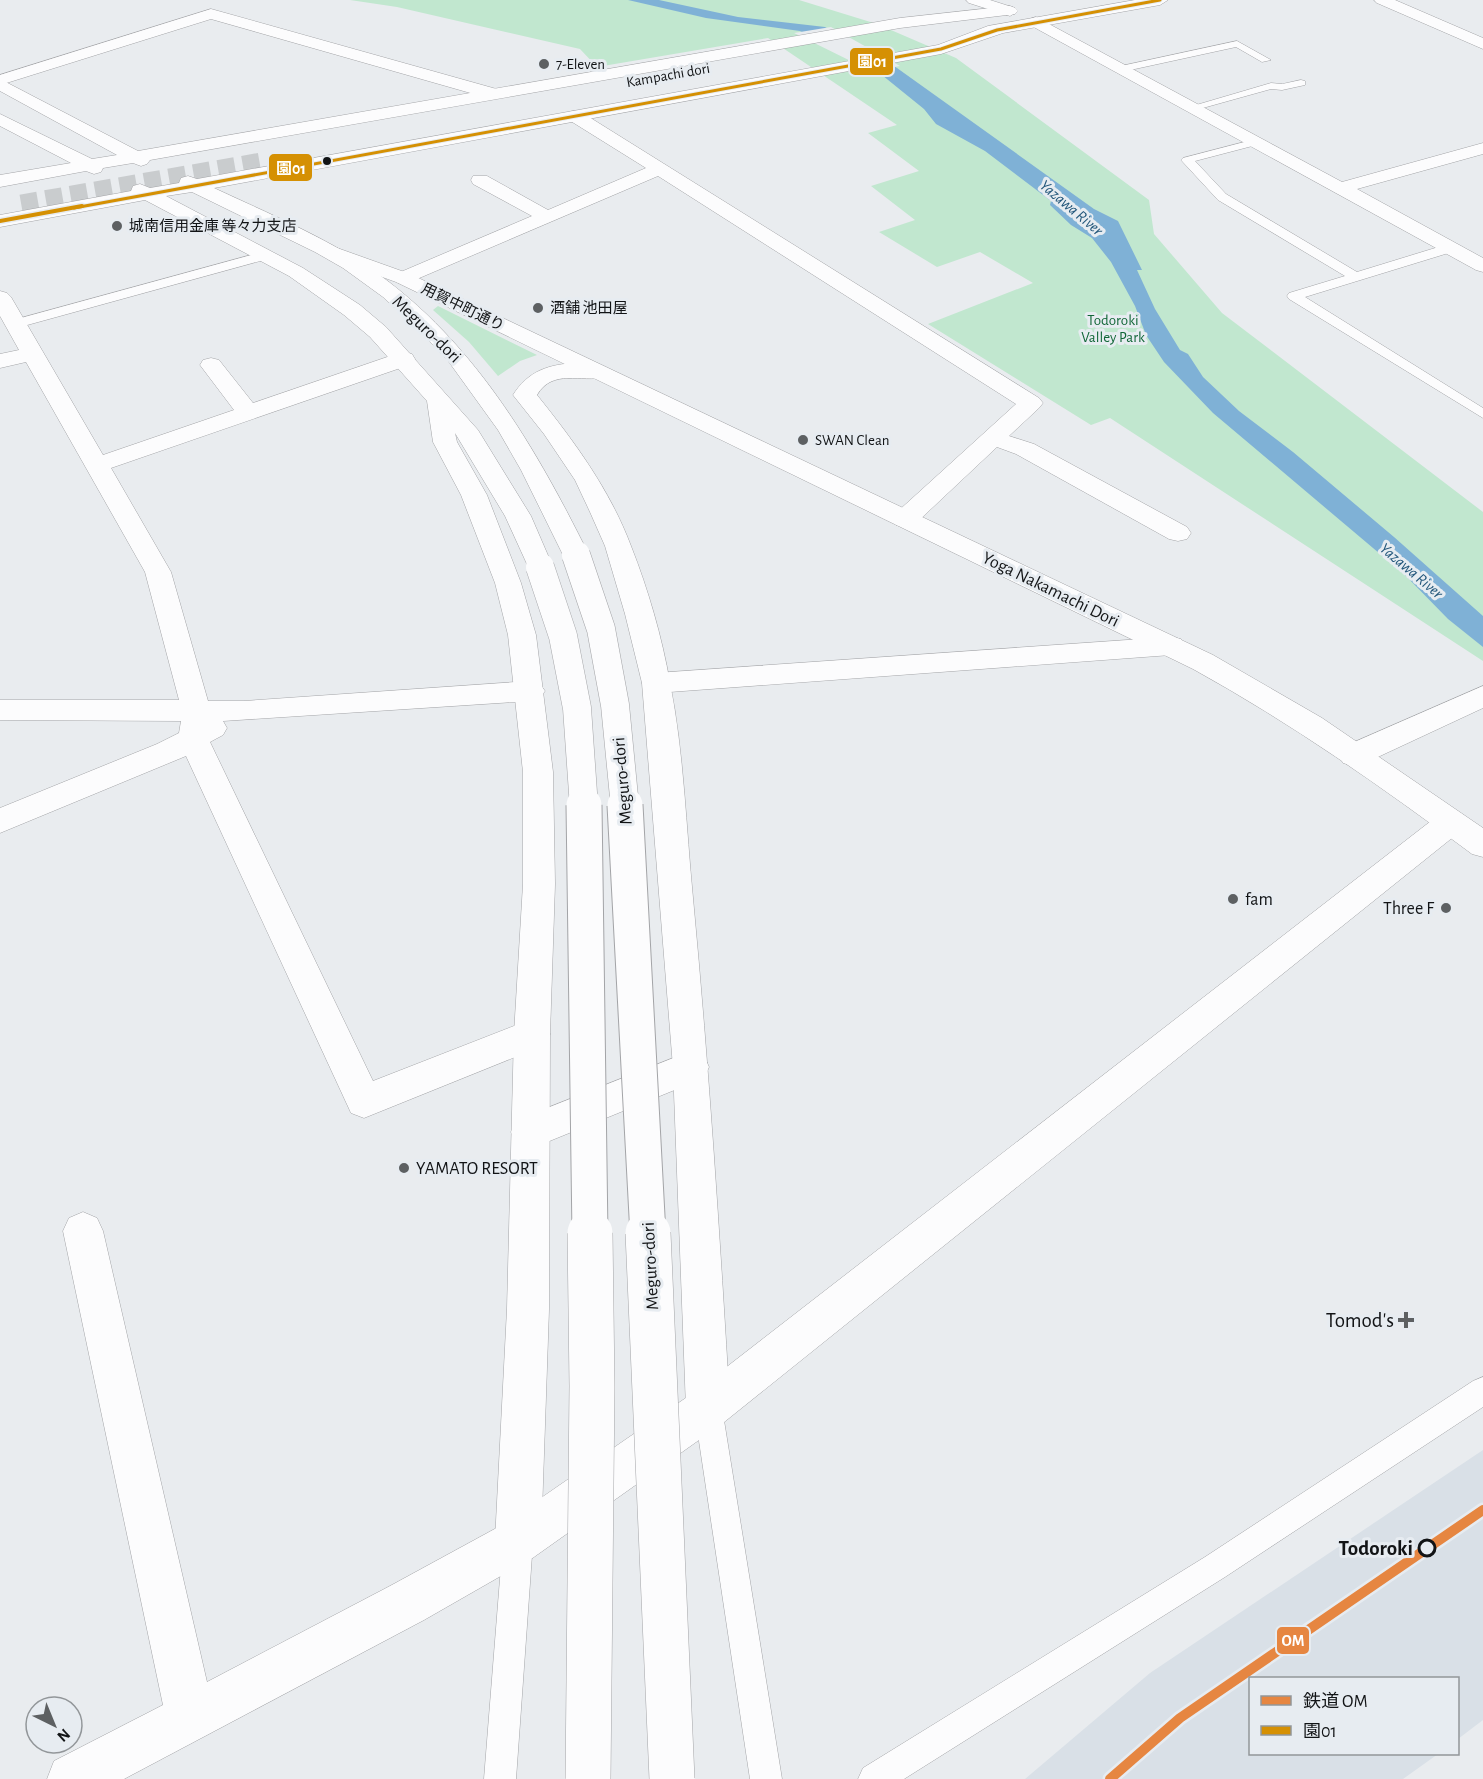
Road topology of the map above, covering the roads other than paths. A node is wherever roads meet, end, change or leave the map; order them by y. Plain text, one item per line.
1 (974, 0) edge
2 (1075, 0) edge
3 (1160, 0) edge
4 (1382, 0) edge
5 (1010, 11) junction
6 (1036, 22) junction
7 (906, 27) junction
8 (1483, 44) edge
9 (1266, 60) dead end
10 (1121, 69) junction
11 (0, 82) edge
12 (1301, 83) dead end
13 (707, 87) junction
14 (494, 94) junction
15 (1192, 108) junction
16 (575, 116) junction
17 (0, 119) edge
18 (1256, 142) junction
19 (1483, 148) edge
20 (134, 157) junction
21 (310, 164) junction
22 (87, 165) junction
23 (660, 169) junction
24 (480, 180) dead end
25 (0, 181) edge
26 (193, 185) junction
27 (1340, 188) junction
28 (146, 194) junction
29 (13, 195) tunnel mouth
30 (0, 207) edge
31 (547, 217) junction
32 (263, 219) junction
33 (0, 221) edge
34 (1450, 248) junction
35 (326, 249) junction
36 (266, 255) junction
37 (1483, 266) edge
38 (1356, 277) junction
39 (404, 278) junction
40 (0, 297) edge
41 (15, 324) junction
42 (33, 354) junction
43 (404, 359) junction
44 (0, 361) edge
45 (211, 365) dead end
46 (597, 372) junction
47 (438, 401) junction
48 (494, 405) junction
49 (524, 405) junction
50 (248, 412) junction
51 (1483, 414) edge
52 (993, 438) junction
53 (517, 440) junction
54 (96, 465) junction
55 (904, 519) junction
56 (1178, 533) dead end
57 (1171, 646) junction
58 (656, 683) junction
59 (530, 691) junction
60 (1483, 696) edge
61 (0, 710) edge
62 (196, 724) junction
63 (1354, 755) junction
64 (0, 821) edge
65 (1451, 822) junction
66 (1483, 845) edge
67 (532, 1034) junction
68 (691, 1067) junction
69 (530, 1132) junction
70 (83, 1231) dead end
71 (1483, 1391) edge
72 (708, 1408) junction
73 (518, 1541) junction
74 (190, 1717) junction
75 (72, 1779) edge
76 (500, 1779) edge
77 (588, 1779) edge
78 (672, 1779) edge
79 (766, 1779) edge
80 (874, 1779) edge

1 - 5 main road
2 - 5 main road, Kampachi dori
3 - 6 main road
4 - 8 main road
5 - 7 main road, Kampachi dori
6 - 10 main road
6 - 13 main road
7 - 13 main road, Kampachi dori
7 - 14 main road
9 - 10 lane
10 - 15 main road
11 - 14 main road
11 - 20 main road, Meguro-dori
12 - 15 lane
13 - 16 main road
14 - 20 main road
15 - 18 main road
16 - 21 main road
16 - 23 main road
17 - 22 main road, Meguro-dori
18 - 27 main road
18 - 38 lane
19 - 27 main road
20 - 22 main road
20 - 26 main road, Meguro-dori
21 - 26 main road
21 - 32 main road
22 - 25 main road
22 - 28 main road, Meguro-dori
23 - 31 main road
23 - 52 main road
24 - 31 main road
26 - 28 main road
26 - 32 main road, Meguro-dori
27 - 34 main road
28 - 33 main road
28 - 36 main road, Meguro-dori
29 - 30 main road
31 - 39 main road
32 - 35 main road, Meguro-dori
34 - 37 main road
34 - 38 lane
35 - 39 main road, 用賀中町通り
35 - 48 main road, Meguro-dori
36 - 41 lane
36 - 43 main road, Meguro-dori
38 - 51 lane
39 - 46 main road, 用賀中町通り
40 - 41 main road
41 - 42 main road
42 - 44 main road
42 - 54 main road
43 - 47 main road, Meguro-dori
43 - 50 main road
45 - 50 main road
46 - 49 main road
46 - 55 main road, Yoga Nakamachi Dori
47 - 59 main road
47 - 77 main road, Meguro-dori, bridge
48 - 49 main road
48 - 53 main road, Meguro-dori
49 - 53 main road
49 - 58 main road
50 - 54 main road
52 - 55 main road
52 - 56 main road
53 - 78 main road, Meguro-dori, bridge
54 - 62 main road
55 - 57 main road, Yoga Nakamachi Dori
57 - 58 main road
57 - 63 main road, Yoga Nakamachi Dori
58 - 68 main road
59 - 62 main road
59 - 67 main road
60 - 63 main road
61 - 62 main road
62 - 64 main road
62 - 67 main road
63 - 65 main road, Yoga Nakamachi Dori
65 - 66 main road, Yoga Nakamachi Dori
65 - 72 main road
67 - 69 main road
68 - 69 main road
68 - 72 main road
69 - 73 main road
70 - 74 main road
71 - 80 lane
72 - 73 main road
72 - 79 lane
73 - 74 main road
73 - 76 lane
74 - 75 main road

